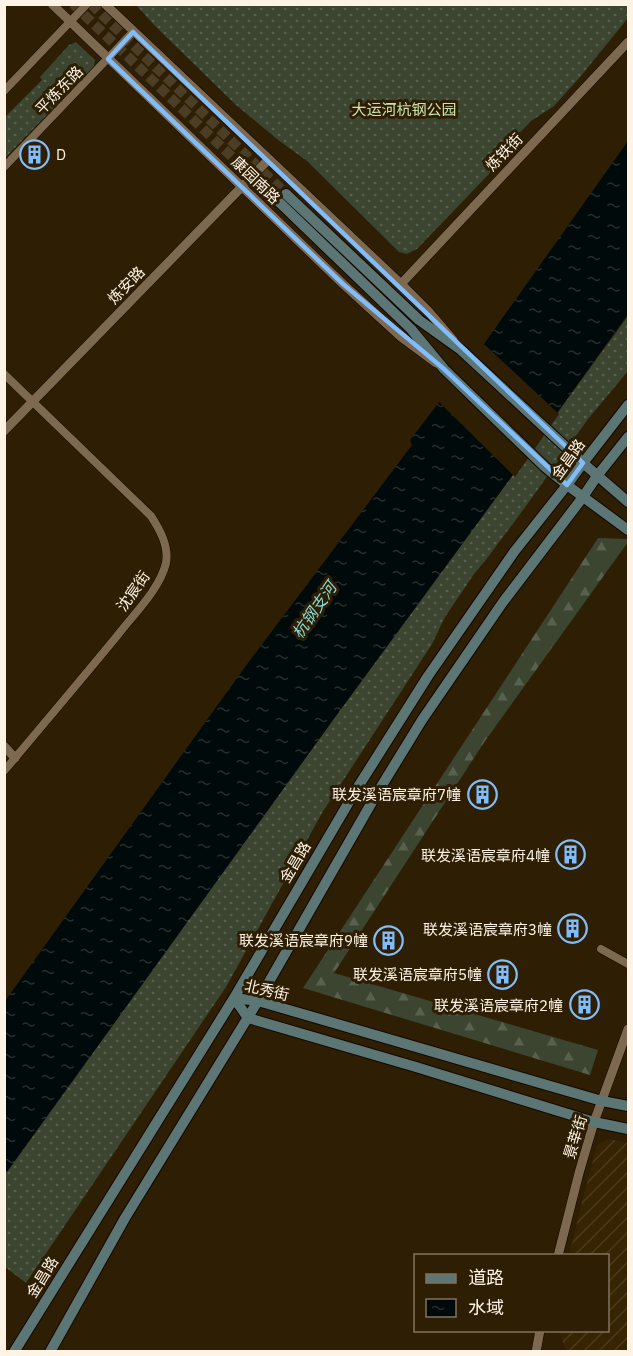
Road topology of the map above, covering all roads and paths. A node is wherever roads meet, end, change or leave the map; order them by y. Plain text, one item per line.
1 (52, 4) edge
2 (87, 4) edge
3 (105, 4) edge
4 (70, 22) junction
5 (133, 32) junction
6 (628, 42) edge
7 (108, 59) junction
8 (4, 91) edge
9 (268, 160) junction
10 (4, 167) edge
11 (242, 188) junction
12 (401, 284) junction
13 (461, 350) junction
14 (444, 369) junction
15 (4, 374) edge
16 (33, 402) junction
17 (628, 405) edge
18 (4, 431) edge
19 (628, 437) edge
20 (583, 463) junction
21 (597, 476) junction
22 (567, 485) junction
23 (583, 497) junction
24 (628, 502) edge
25 (628, 530) edge
26 (4, 747) edge
27 (15, 758) junction
28 (4, 771) edge
29 (601, 949) dead end
30 (628, 964) edge
31 (234, 998) junction
32 (258, 1001) junction
33 (248, 1018) junction
34 (628, 1029) edge
35 (602, 1101) junction
36 (628, 1106) edge
37 (594, 1122) junction
38 (628, 1129) edge
39 (559, 1254) edge
40 (540, 1332) edge
41 (14, 1352) edge
42 (50, 1352) edge
43 (536, 1352) edge

1 - 4 street, 康园南路
2 - 4 street
3 - 5 street, 康园南路
4 - 7 street, 康园南路
4 - 8 street
5 - 7 street, 平炼东路
5 - 9 street, 康园南路
6 - 12 street, 炼铁街
7 - 10 street, 平炼东路
7 - 11 street, 康园南路
9 - 11 street, 炼安路
9 - 12 street, 康园南路
11 - 14 street, 康园南路
11 - 16 street, 炼安路
12 - 13 street, 康园南路
13 - 14 main road, 康园南路
13 - 20 main road, 康园南路
14 - 22 main road, 康园南路
15 - 16 street, 沈宸街
16 - 18 street, 炼安路
16 - 27 street, 沈宸街
17 - 20 main road, 金昌路
19 - 21 main road
20 - 21 main road, 康园南路
20 - 22 main road, 金昌路
21 - 23 main road
21 - 24 main road, 康园南路
22 - 23 main road, 康园南路
22 - 31 main road, 金昌路
23 - 25 main road, 康园南路
23 - 32 main road
26 - 27 street
27 - 28 street, 沈宸街
29 - 30 street
31 - 32 main road, 北秀街
31 - 33 main road, 北秀街
31 - 41 main road, 金昌路
32 - 33 main road
32 - 35 main road, 北秀街
33 - 37 main road, 北秀街
33 - 42 main road
34 - 35 street, 景莘街
35 - 36 main road, 北秀街
35 - 37 street, 景莘街
37 - 38 main road, 北秀街
37 - 39 street, 景莘街
40 - 43 street

